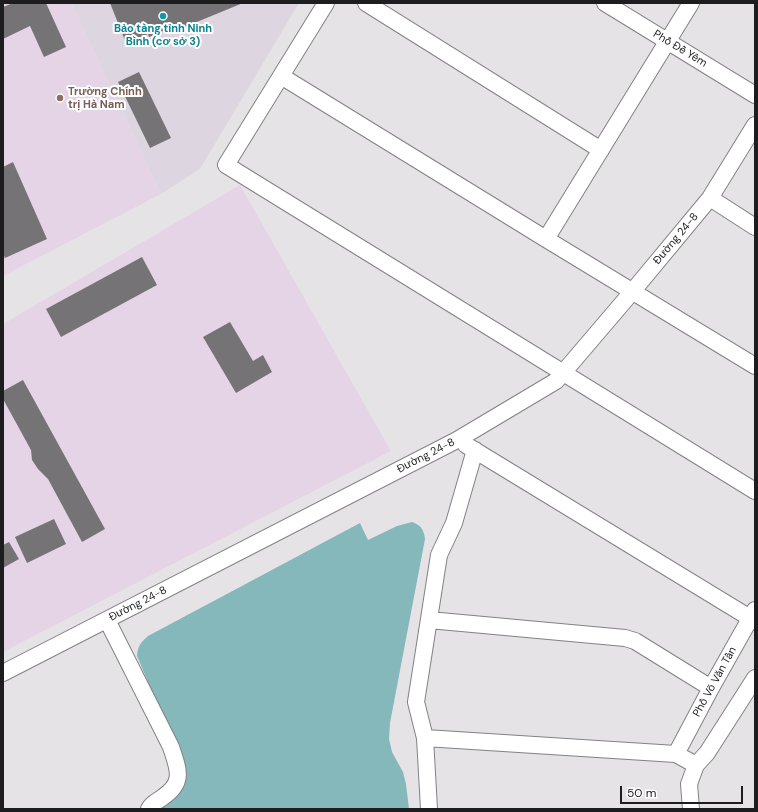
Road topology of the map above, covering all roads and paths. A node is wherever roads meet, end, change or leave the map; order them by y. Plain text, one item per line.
1 (326, 3) edge
2 (366, 3) edge
3 (605, 3) edge
4 (691, 3) edge
5 (668, 41) junction
6 (281, 76) junction
7 (755, 94) edge
8 (755, 125) edge
9 (601, 150) junction
10 (710, 198) junction
11 (755, 227) edge
12 (546, 239) junction
13 (632, 292) junction
14 (755, 366) edge
15 (563, 373) junction
16 (457, 440) junction
17 (475, 450) junction
18 (755, 491) edge
19 (753, 617) edge
20 (107, 620) junction
21 (428, 620) junction
22 (3, 673) edge
23 (755, 678) edge
24 (711, 688) junction
25 (425, 738) junction
26 (676, 754) junction
27 (696, 765) junction
28 (149, 809) edge
29 (429, 809) edge
30 (691, 809) edge

1 - 6 street
2 - 9 street
3 - 5 street, Phố Đề Yêm
4 - 5 street
5 - 7 street, Phố Đề Yêm
5 - 9 street
6 - 12 street
6 - 15 street
8 - 10 street, Đường 24-8
9 - 12 street
10 - 11 street
10 - 13 street, Đường 24-8
12 - 13 street
13 - 14 street
13 - 15 street, Đường 24-8
15 - 16 street, Đường 24-8
15 - 18 street
16 - 17 street
16 - 20 street, Đường 24-8
17 - 19 street
17 - 21 street
19 - 24 street, Phố Võ Văn Tần
20 - 22 street, Đường 24-8
20 - 28 street
21 - 24 street
21 - 25 street
23 - 27 street
24 - 26 street, Phố Võ Văn Tần
25 - 26 street
25 - 29 street
26 - 27 street
27 - 30 street

